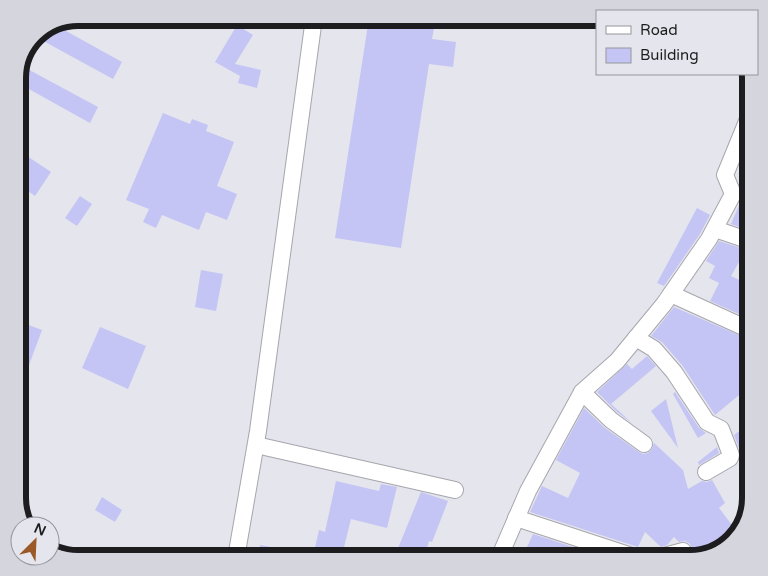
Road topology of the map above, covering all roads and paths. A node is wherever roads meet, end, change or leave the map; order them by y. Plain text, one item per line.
1 (313, 26) edge
2 (742, 141) edge
3 (715, 229) junction
4 (742, 238) edge
5 (671, 294) junction
6 (742, 326) edge
7 (636, 338) junction
8 (582, 392) junction
9 (644, 444) dead end
10 (256, 445) junction
11 (706, 472) dead end
12 (455, 490) dead end
13 (516, 518) junction
14 (237, 550) edge
15 (502, 550) edge
16 (614, 550) edge

1 - 10 street
2 - 3 street
3 - 4 street
3 - 5 street
5 - 6 street
5 - 7 street
7 - 8 street
7 - 11 street
8 - 9 street
8 - 13 street
10 - 12 street
10 - 14 street
13 - 15 street
13 - 16 street

